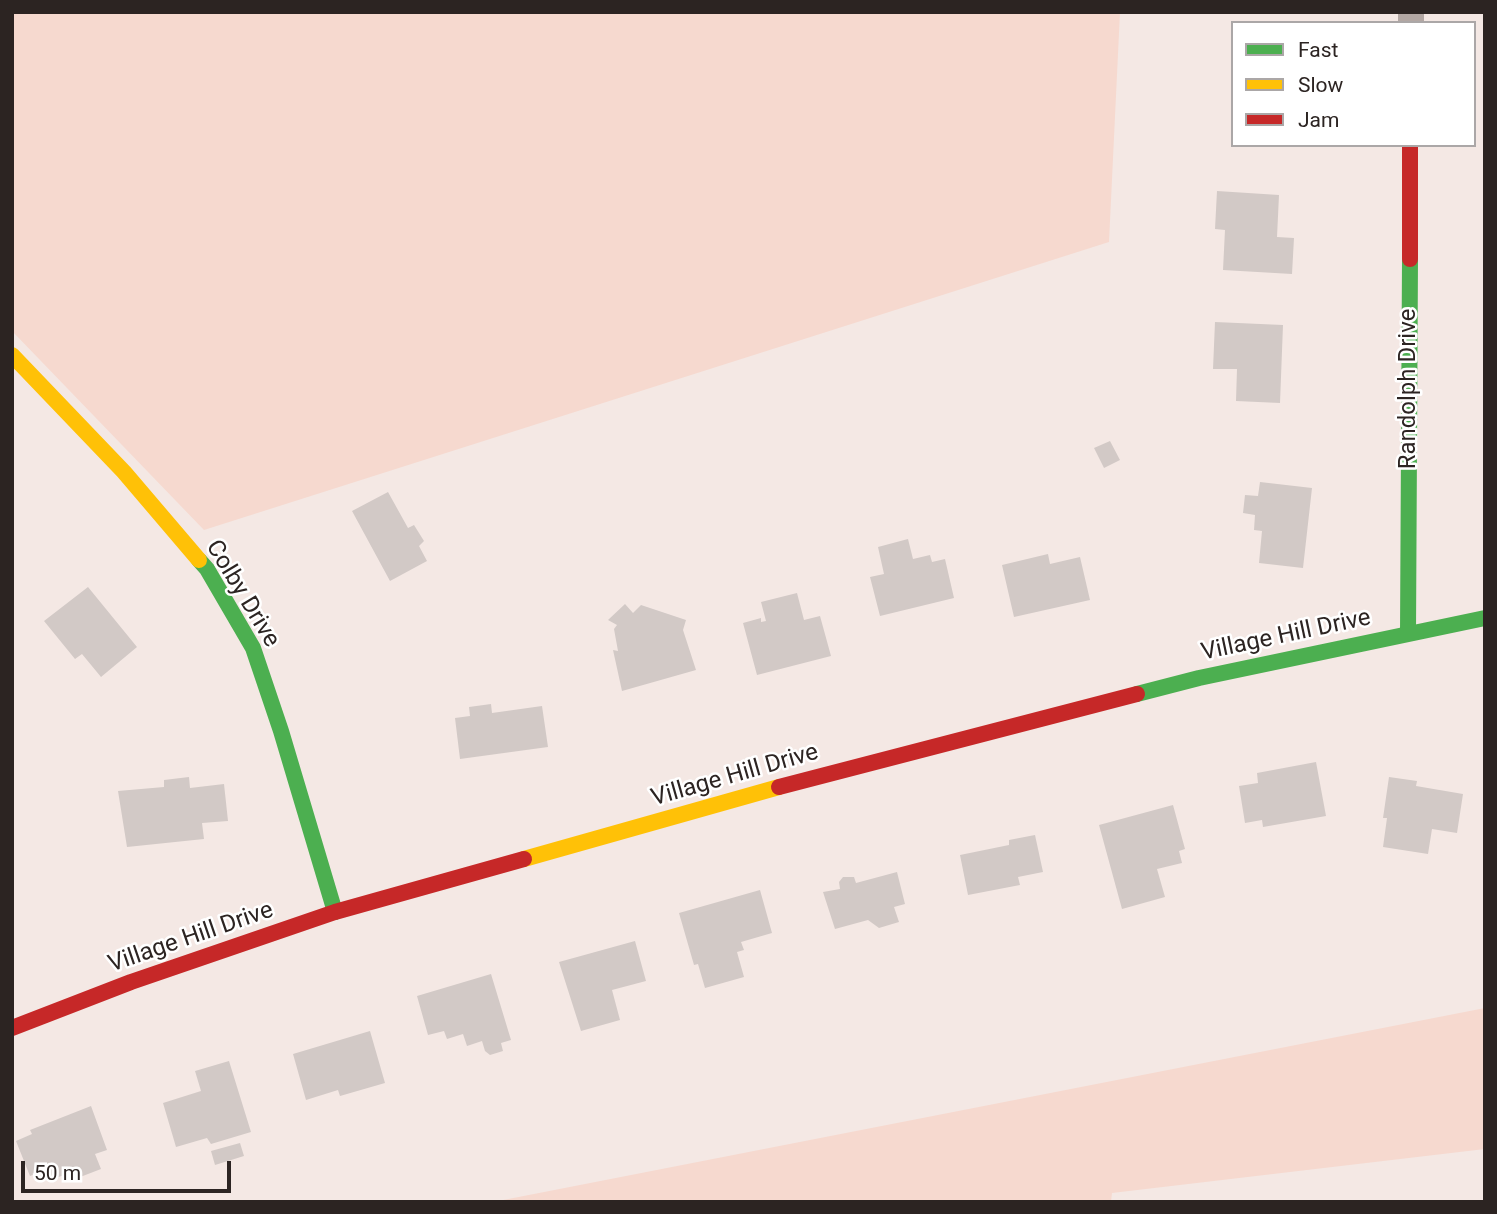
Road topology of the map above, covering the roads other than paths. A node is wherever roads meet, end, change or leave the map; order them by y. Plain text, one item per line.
1 (1410, 147) edge
2 (12, 355) edge
3 (1485, 618) edge
4 (1408, 633) junction
5 (335, 912) junction
6 (12, 1028) edge

1 - 4 street, Randolph Drive
2 - 5 street, Colby Drive
3 - 4 street, Village Hill Drive
4 - 5 street, Village Hill Drive
5 - 6 street, Village Hill Drive

